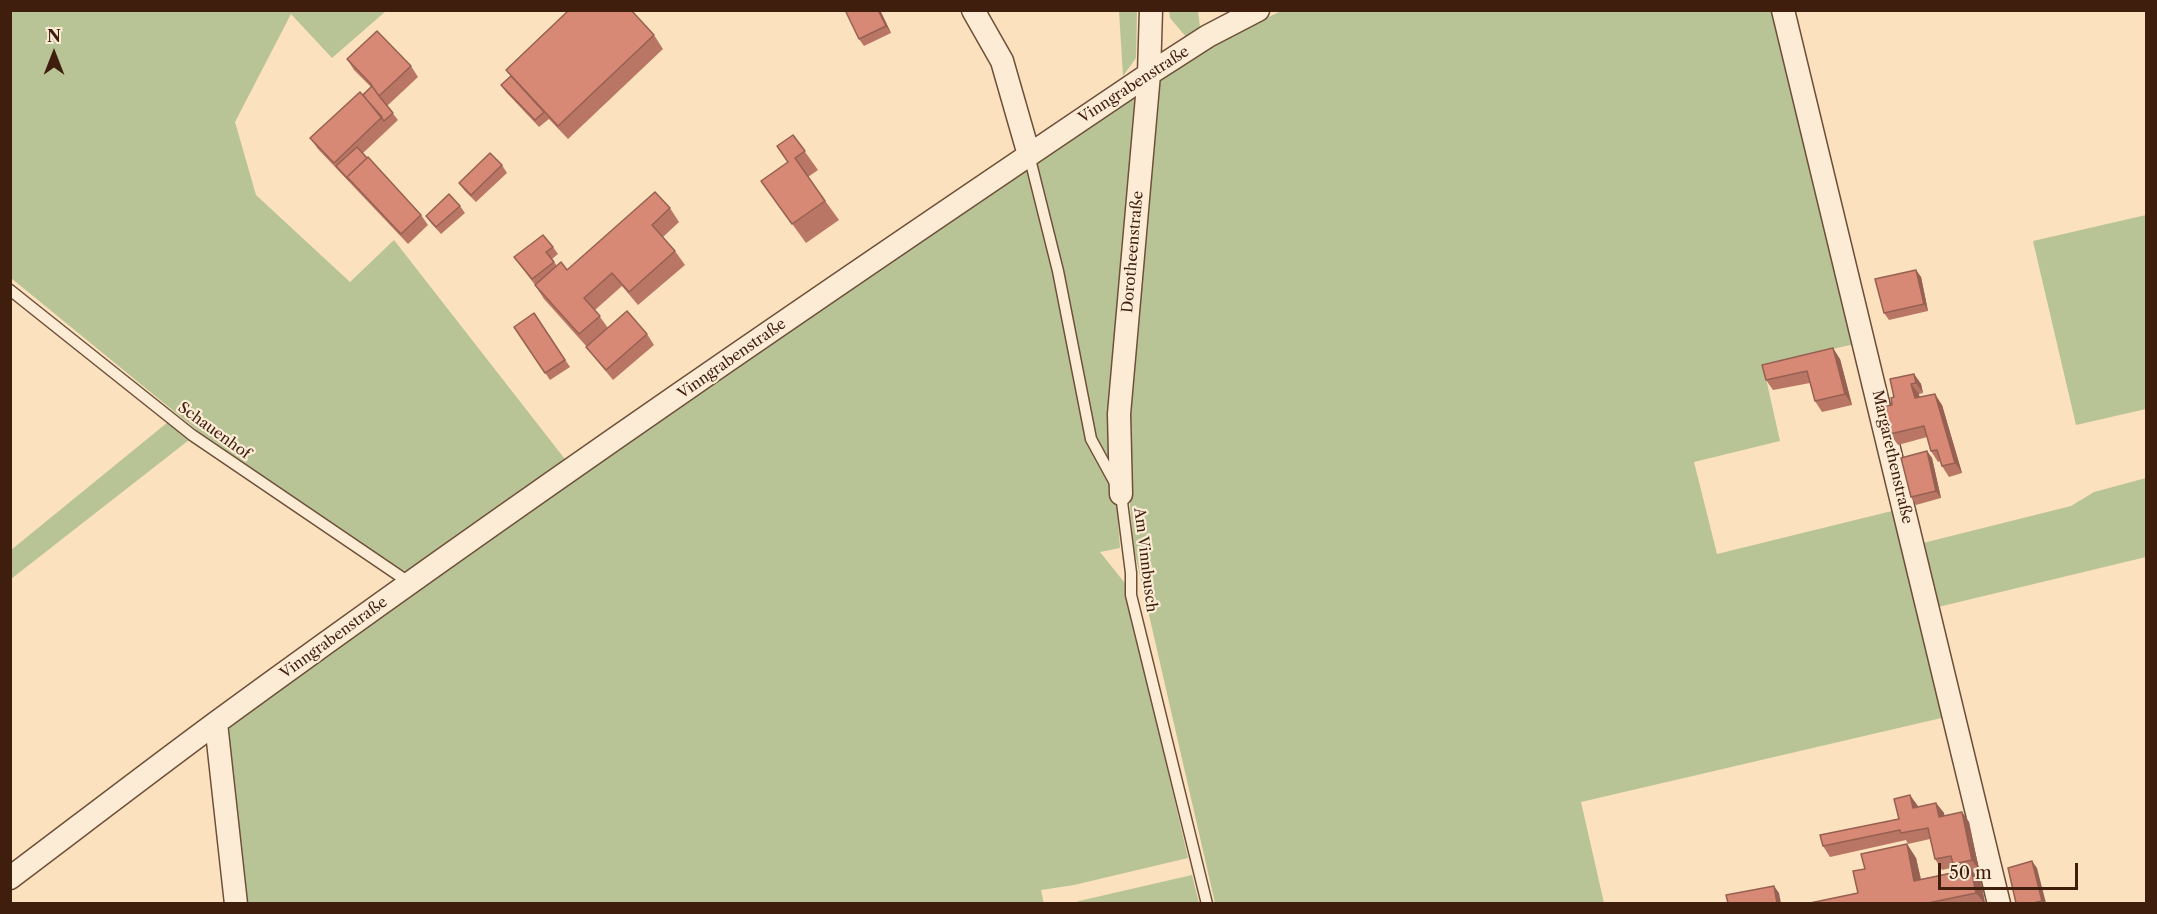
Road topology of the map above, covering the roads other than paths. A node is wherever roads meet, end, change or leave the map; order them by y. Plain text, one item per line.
1 (973, 10) edge
2 (1151, 10) edge
3 (1258, 10) edge
4 (1783, 10) edge
5 (1149, 74) junction
6 (1029, 155) junction
7 (10, 290) edge
8 (1121, 494) junction
9 (410, 583) junction
10 (216, 723) junction
11 (10, 878) edge
12 (236, 903) edge
13 (1207, 903) edge
14 (1999, 903) edge

1 - 6 street
2 - 5 street, Dorotheenstraße
3 - 5 street, Vinngrabenstraße
4 - 14 street, Margarethenstraße
5 - 6 street, Vinngrabenstraße
5 - 8 street, Dorotheenstraße
6 - 8 lane, Am Vinnbusch
6 - 9 street, Vinngrabenstraße
7 - 9 lane, Schauenhof
8 - 13 lane, Am Vinnbusch
9 - 10 street, Vinngrabenstraße
10 - 11 street, Vinngrabenstraße
10 - 12 street

